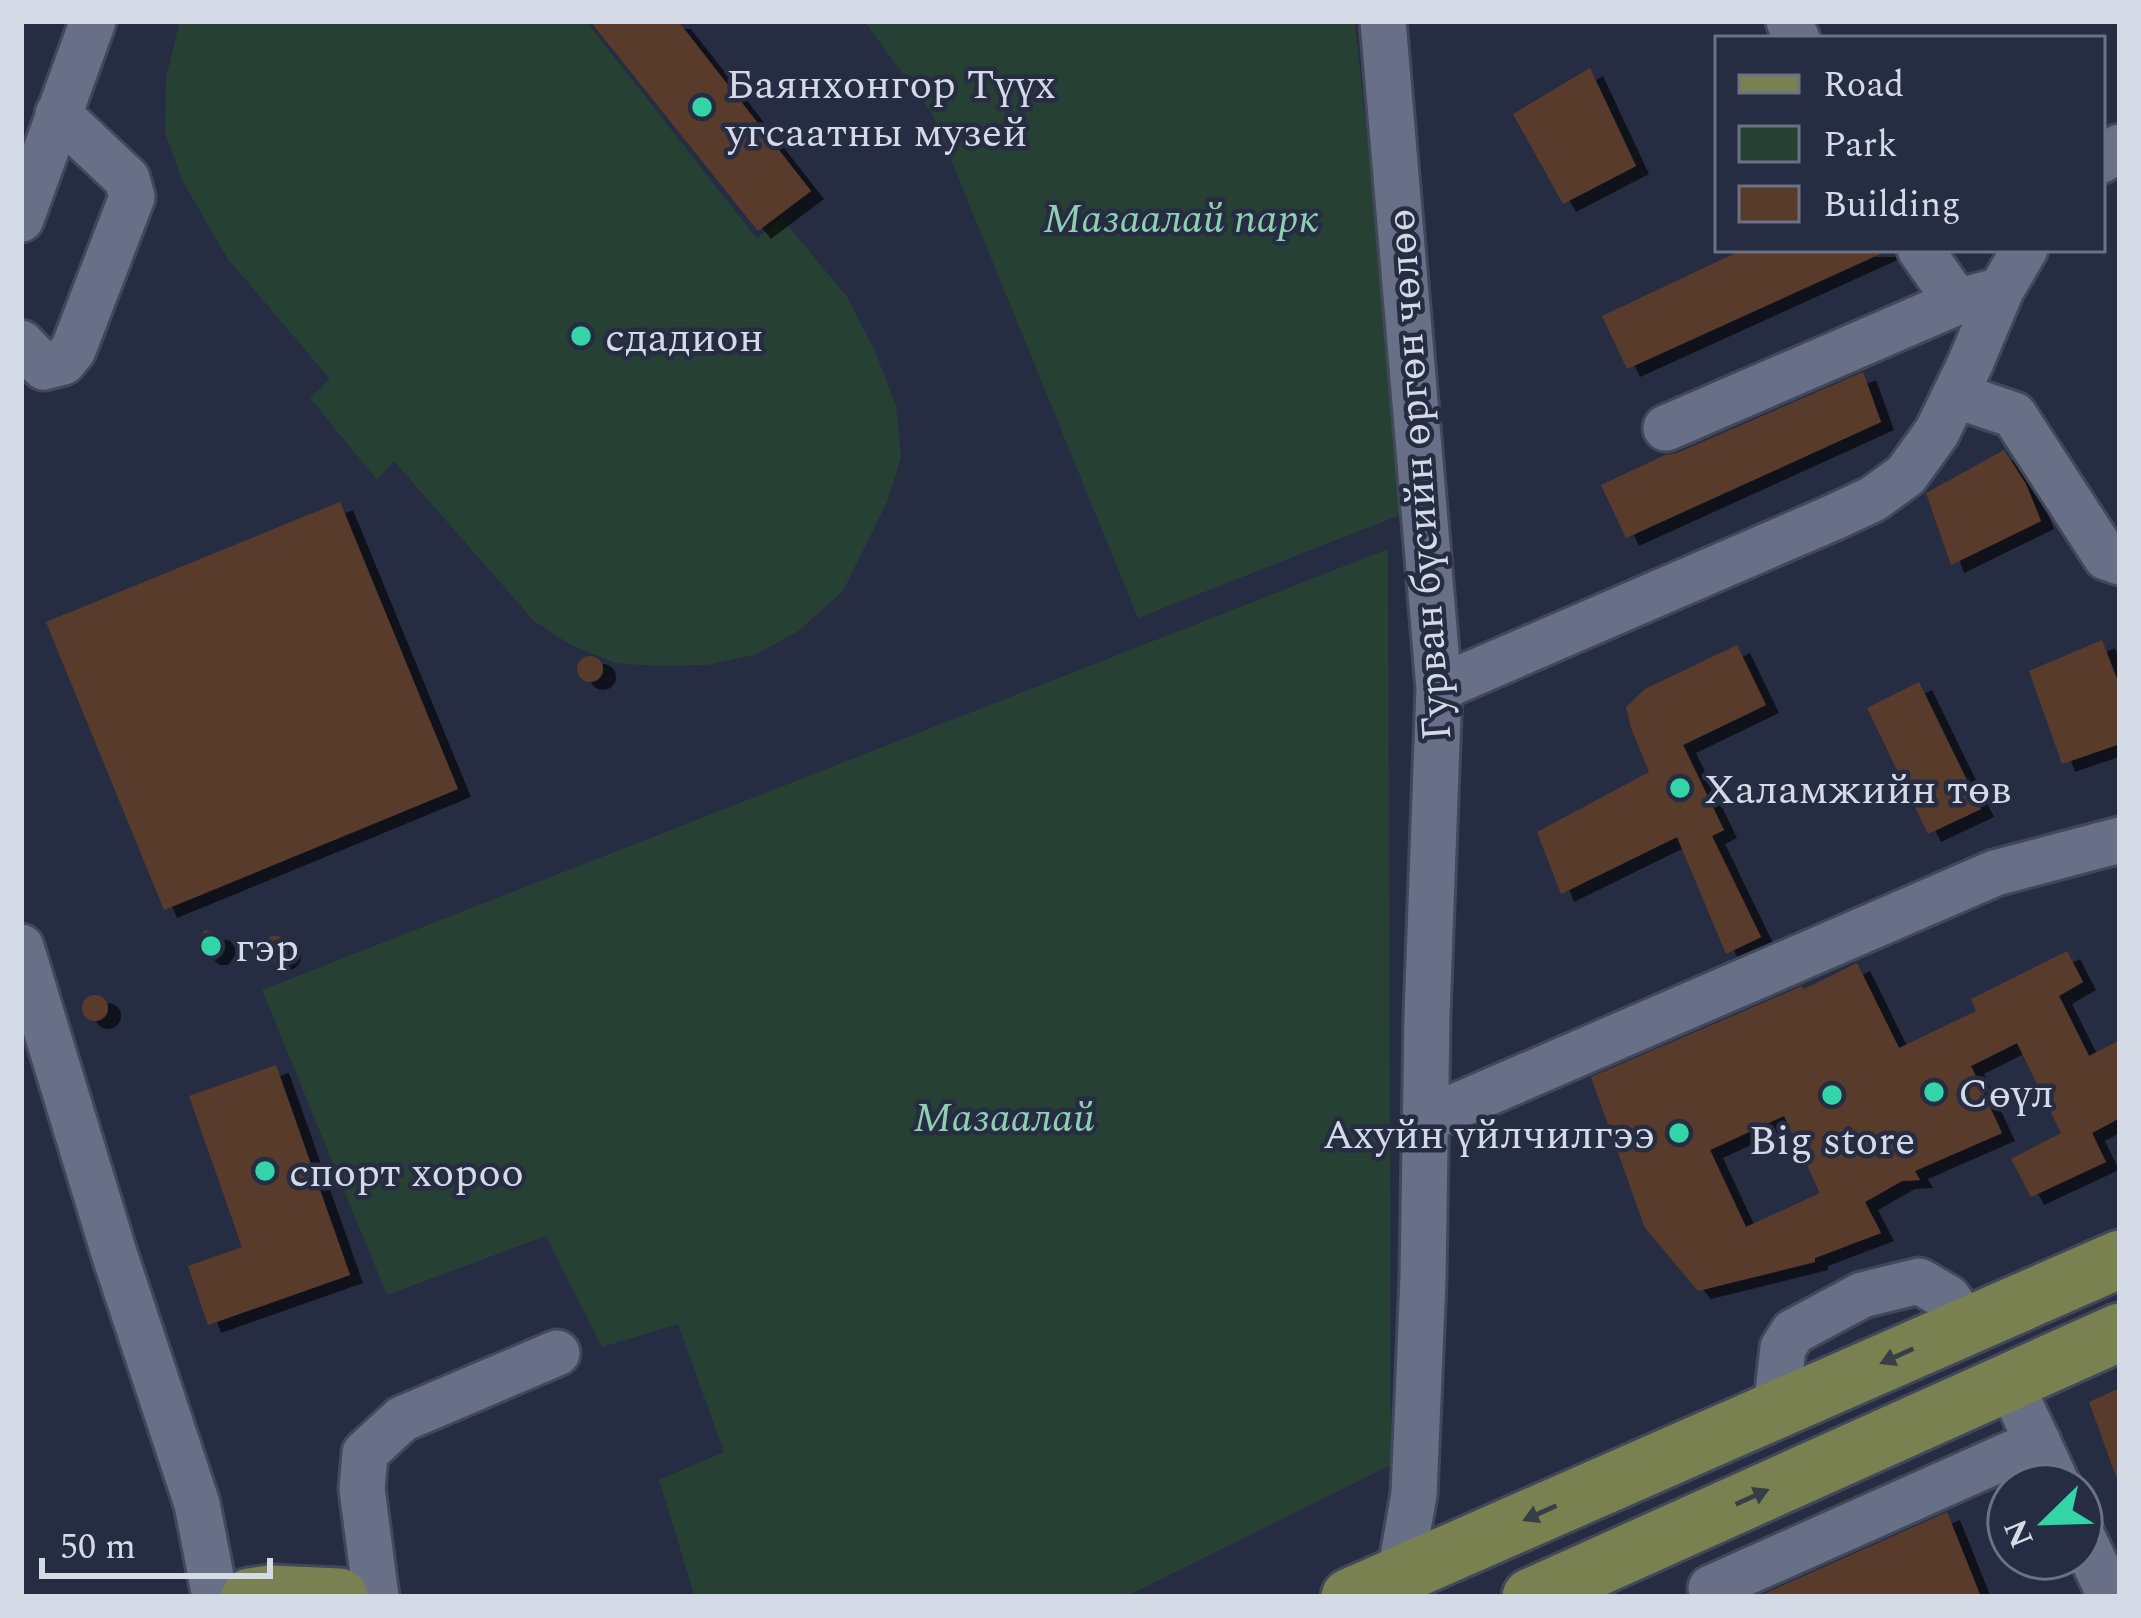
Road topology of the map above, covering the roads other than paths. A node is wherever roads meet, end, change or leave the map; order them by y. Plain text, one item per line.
1 (93, 21) edge
2 (1383, 21) edge
3 (58, 113) junction
4 (24, 192) edge
5 (1922, 252) edge
6 (2023, 252) edge
7 (2001, 290) junction
8 (1957, 302) junction
9 (21, 343) edge
10 (1955, 394) junction
11 (1666, 428) dead end
12 (2120, 562) edge
13 (1439, 688) junction
14 (2120, 840) edge
15 (21, 947) edge
16 (1427, 1119) junction
17 (2120, 1259) edge
18 (2120, 1333) edge
19 (557, 1353) dead end
20 (2009, 1381) junction
21 (2038, 1442) junction
22 (2047, 1462) edge
23 (1689, 1526) junction
24 (1382, 1590) edge
25 (1700, 1592) edge
26 (215, 1597) edge
27 (250, 1597) edge
28 (339, 1597) edge
29 (376, 1597) edge
30 (1531, 1597) edge

1 - 3 street
2 - 13 street, Гурван бүсийн өргөн чөлөө
3 - 4 street
3 - 9 street
5 - 8 street
6 - 7 street
7 - 8 street
7 - 10 street
8 - 11 street
10 - 12 street
10 - 13 street
13 - 16 street, Гурван бүсийн өргөн чөлөө
14 - 16 street
15 - 26 street
16 - 24 street, Гурван бүсийн өргөн чөлөө
17 -> 24 main road
18 - 20 main road
19 - 29 street
20 - 21 street
23 -> 20 main road
21 - 22 street
21 - 25 street
23 - 25 street
23 - 30 main road
27 - 28 main road

